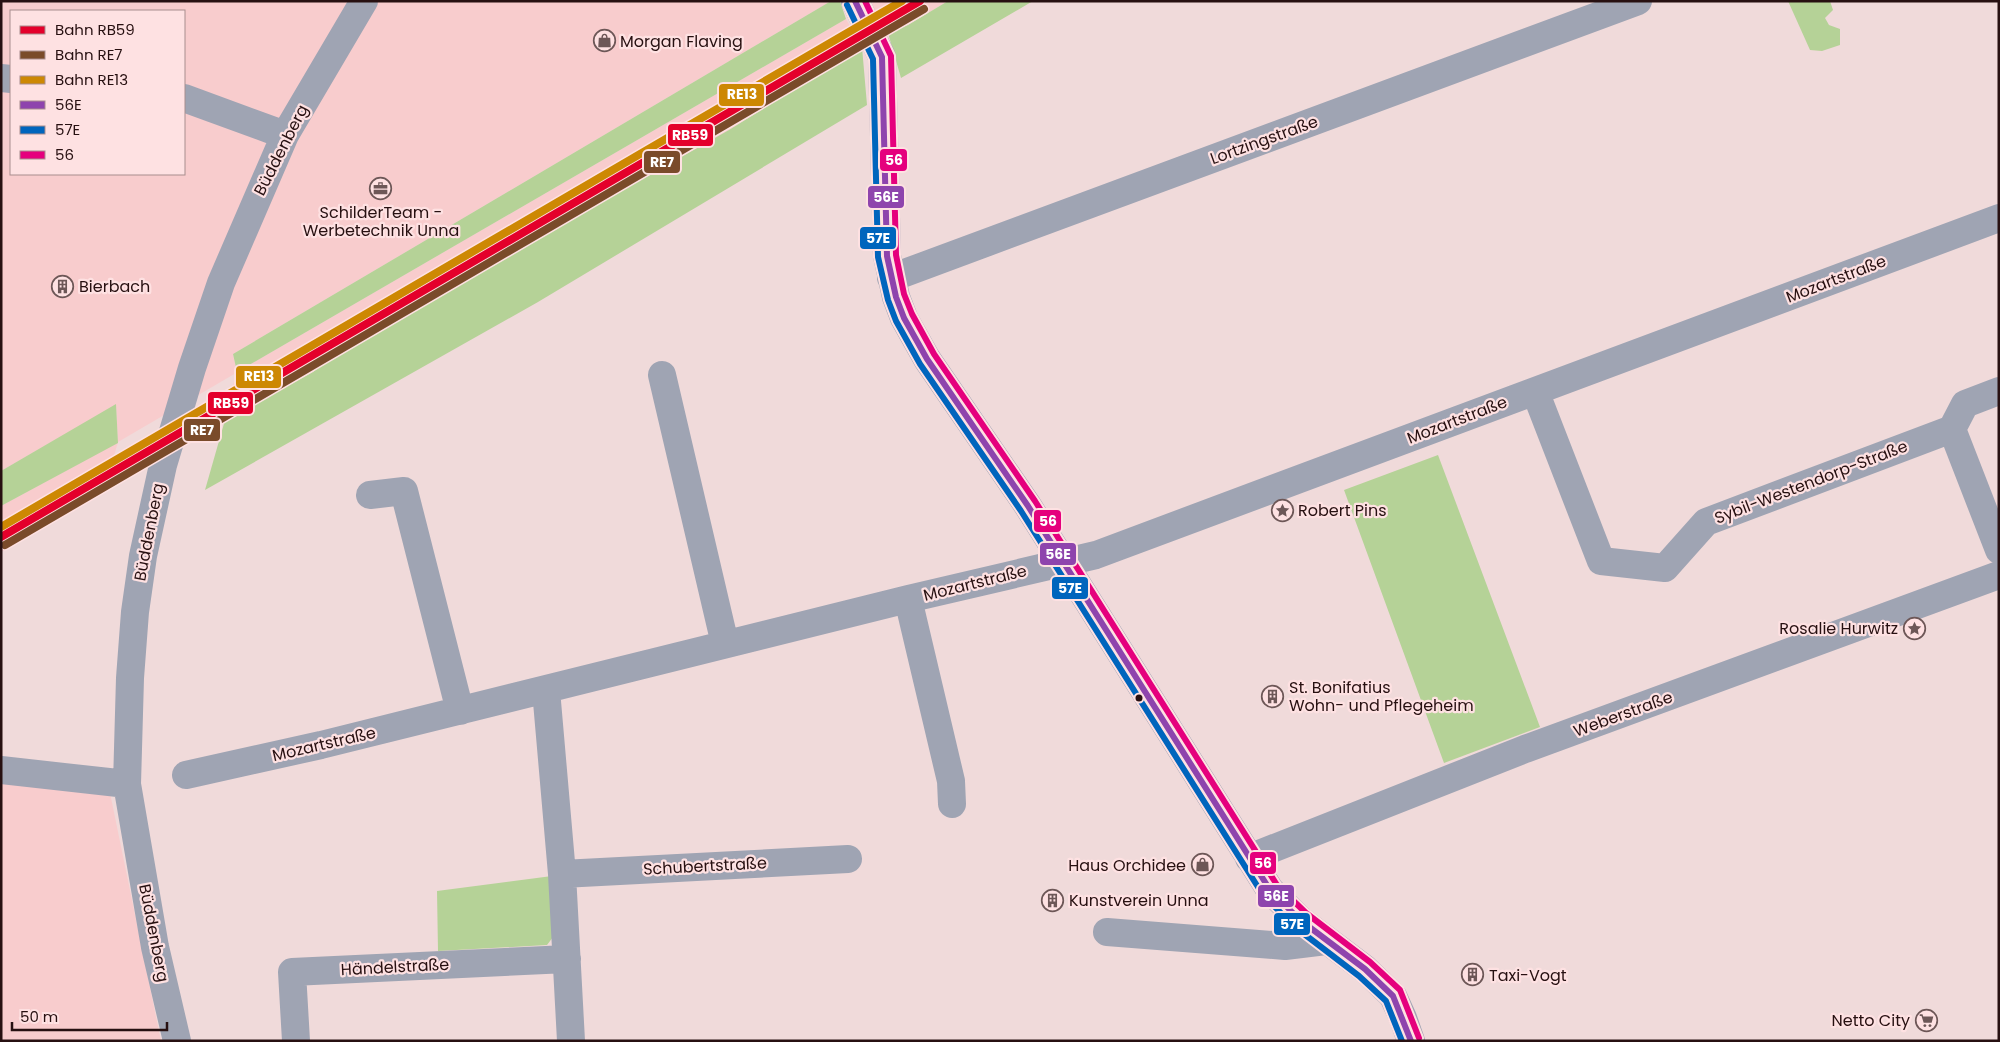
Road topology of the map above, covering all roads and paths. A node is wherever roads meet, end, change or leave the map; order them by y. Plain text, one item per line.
1 (364, 1) edge
2 (855, 1) edge
3 (1638, 1) edge
4 (185, 98) edge
5 (285, 135) junction
6 (1999, 218) edge
7 (891, 278) junction
8 (662, 375) dead end
9 (1535, 391) junction
10 (1999, 391) edge
11 (1952, 429) junction
12 (370, 495) dead end
13 (1999, 550) edge
14 (1064, 563) junction
15 (1999, 575) edge
16 (908, 600) junction
17 (725, 644) junction
18 (546, 690) junction
19 (460, 711) junction
20 (1, 770) edge
21 (186, 775) dead end
22 (127, 784) junction
23 (952, 804) dead end
24 (1248, 858) junction
25 (848, 859) dead end
26 (562, 874) junction
27 (1107, 932) dead end
28 (1326, 942) junction
29 (567, 959) junction
30 (177, 1041) edge
31 (296, 1041) edge
32 (571, 1041) edge
33 (1411, 1041) edge

1 - 5 street, Büddenberg
2 - 7 street
3 - 7 street, Lortzingstraße
4 - 5 street
5 - 22 street, Büddenberg
6 - 9 street, Mozartstraße
7 - 14 street
8 - 17 street
9 - 11 street, Sybil-Westendorp-Straße
9 - 14 street, Mozartstraße
10 - 11 street
11 - 13 street
12 - 19 street
14 - 16 street, Mozartstraße
14 - 24 street
15 - 24 street, Weberstraße
16 - 17 street, Mozartstraße
16 - 23 street, Mozartstraße
17 - 18 street, Mozartstraße
18 - 19 street, Mozartstraße
18 - 26 street
19 - 21 street, Mozartstraße
20 - 22 street
22 - 30 street, Büddenberg
24 - 28 street
25 - 26 street, Schubertstraße
26 - 29 street
27 - 28 street
28 - 33 street
29 - 31 street, Händelstraße
29 - 32 street

